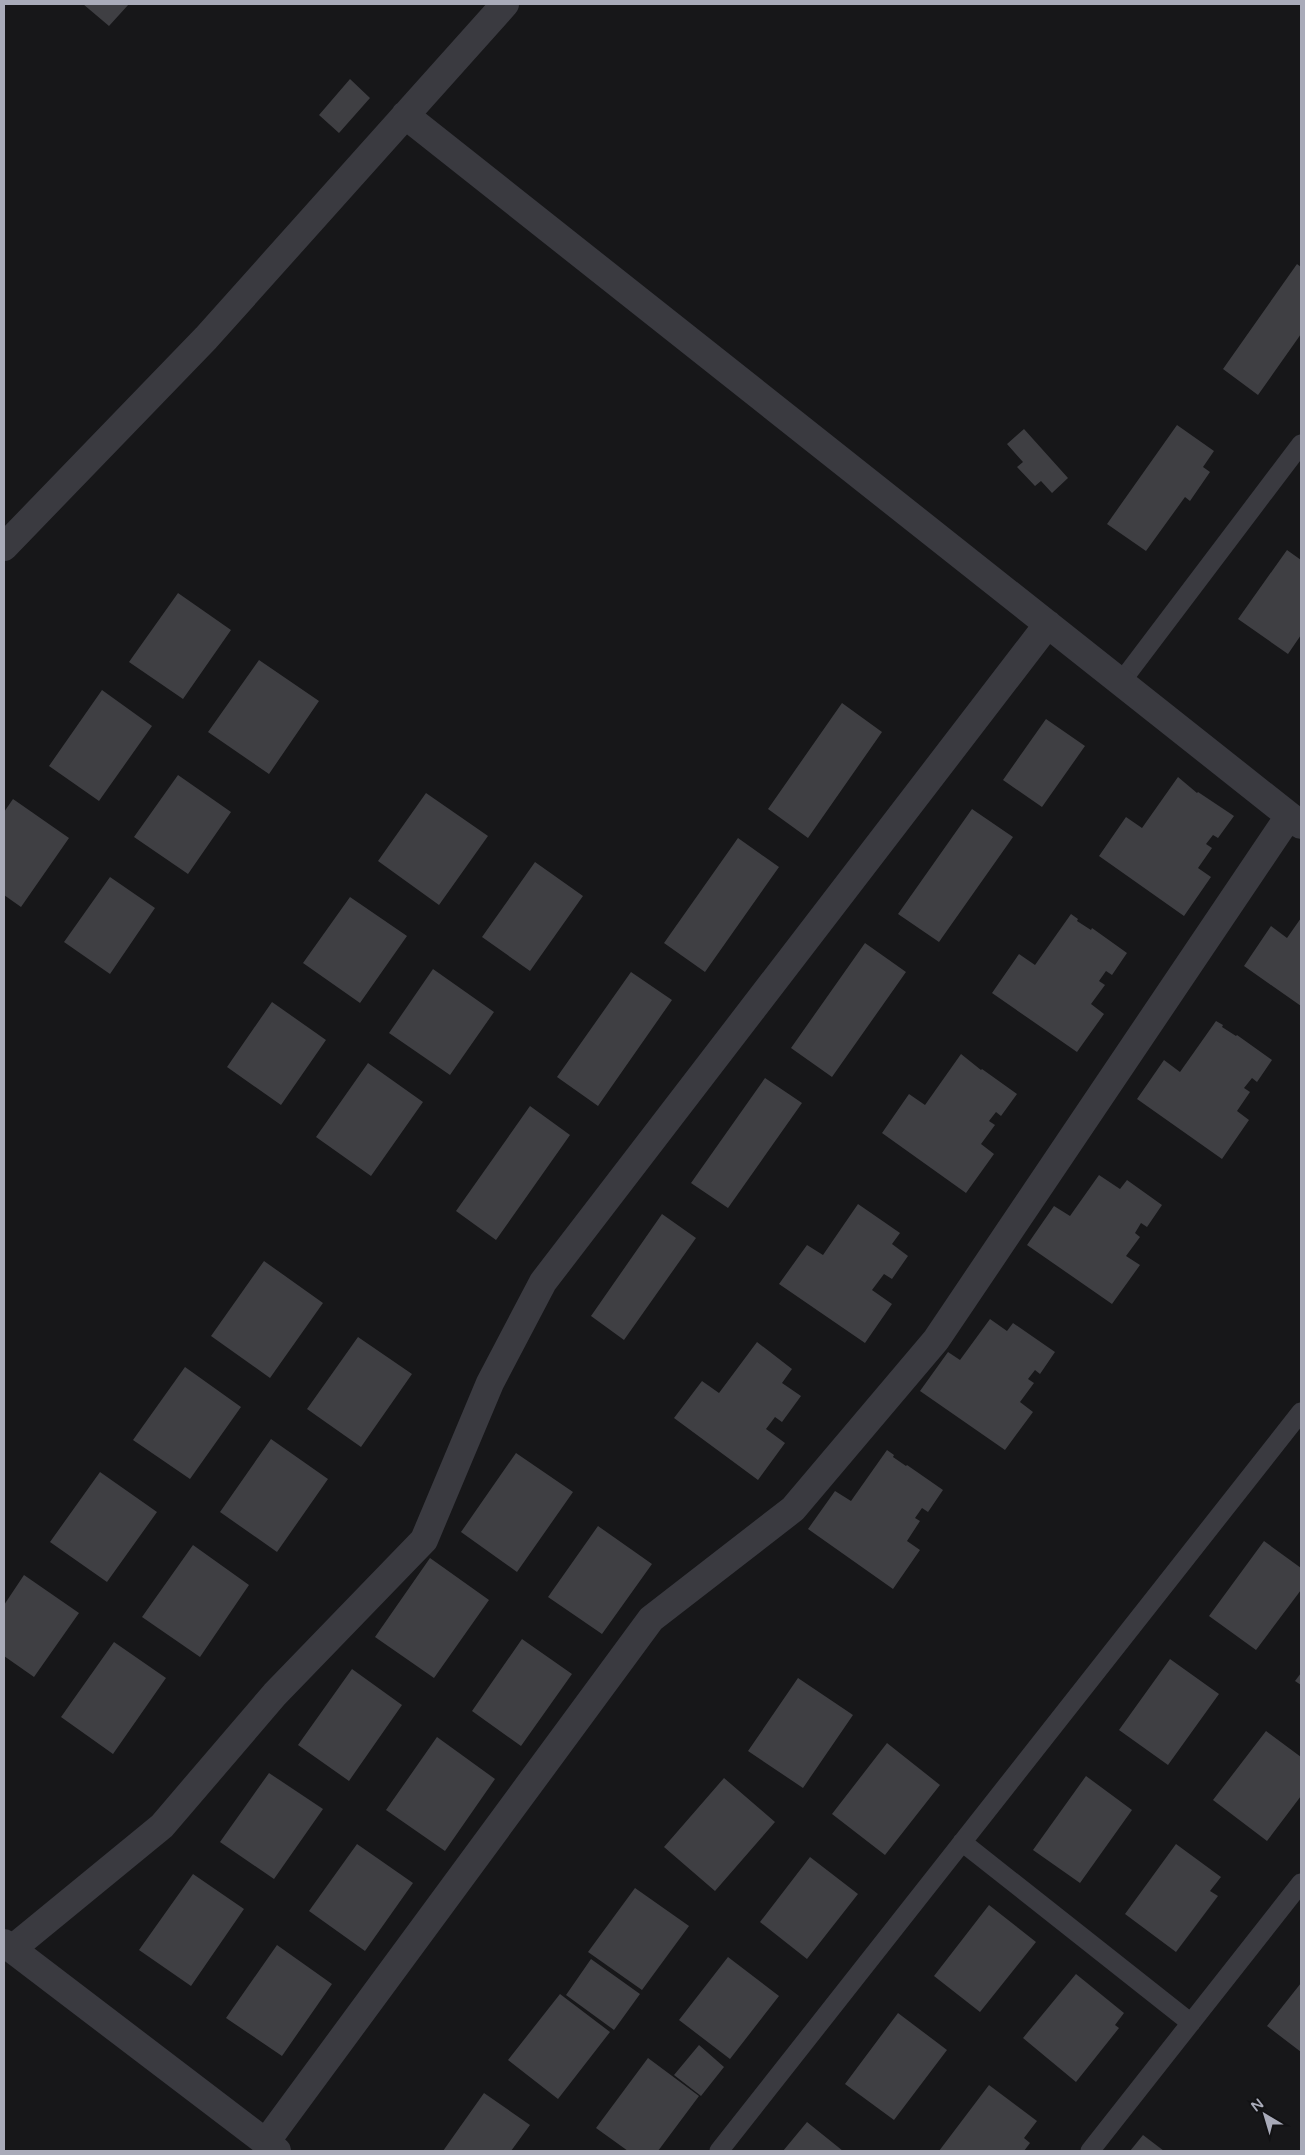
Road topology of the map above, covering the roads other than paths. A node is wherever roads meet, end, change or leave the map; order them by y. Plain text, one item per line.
1 (504, 4) edge
2 (405, 115) junction
3 (1301, 444) edge
4 (4, 547) edge
5 (1048, 624) junction
6 (1121, 682) junction
7 (1295, 820) edge
8 (1301, 1412) edge
9 (962, 1842) junction
10 (1301, 1883) edge
11 (8, 1946) edge
12 (1190, 2024) junction
13 (272, 2147) edge
14 (719, 2151) edge
15 (1090, 2151) edge

1 - 2 street
2 - 4 street
2 - 5 street
3 - 6 lane
5 - 6 street
5 - 11 street
6 - 7 street
7 - 13 street
8 - 9 lane
9 - 12 lane
9 - 14 lane
10 - 12 lane
11 - 13 street
12 - 15 lane

